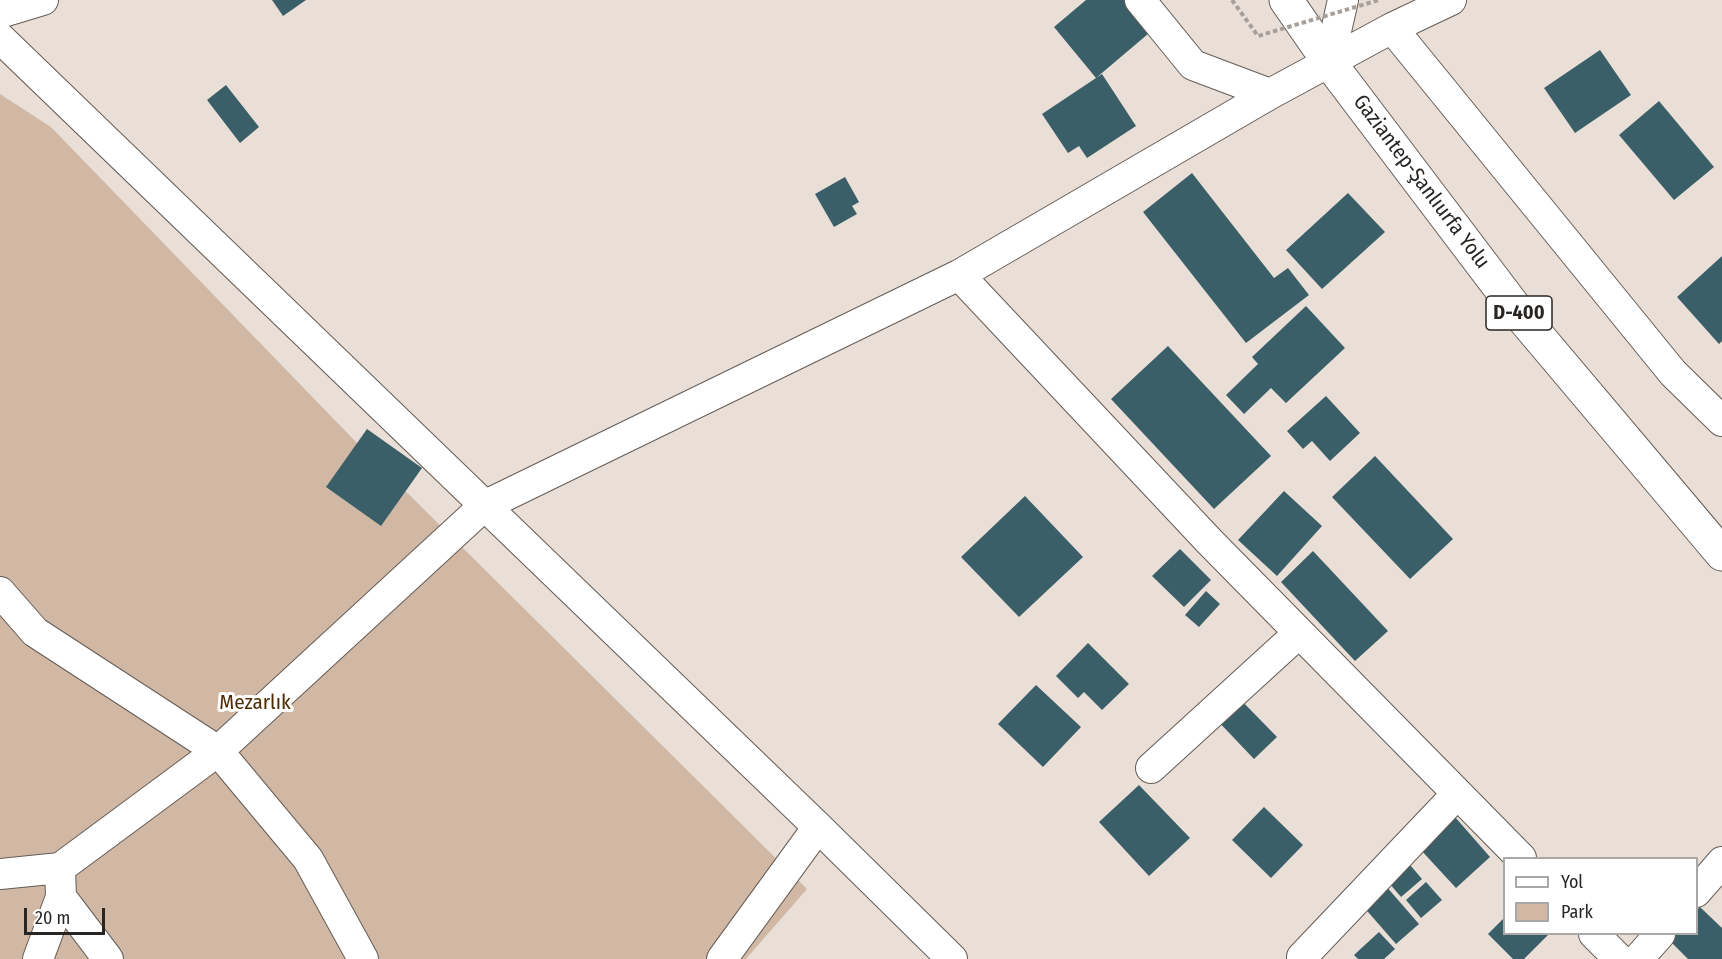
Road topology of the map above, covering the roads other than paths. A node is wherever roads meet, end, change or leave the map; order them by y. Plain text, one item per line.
1 (43, 0) edge
2 (1140, 0) edge
3 (1286, 0) edge
4 (1343, 0) edge
5 (1451, 0) edge
6 (0, 13) edge
7 (1392, 28) junction
8 (0, 38) edge
9 (1329, 62) junction
10 (1270, 94) junction
11 (959, 275) junction
12 (1722, 421) edge
13 (484, 506) junction
14 (1722, 554) edge
15 (0, 592) edge
16 (1299, 633) junction
17 (218, 751) junction
18 (1151, 768) dead end
19 (1457, 794) junction
20 (818, 827) junction
21 (1520, 857) edge
22 (1722, 862) edge
23 (60, 868) junction
24 (0, 873) edge
25 (1698, 890) edge
26 (61, 897) junction
27 (1596, 935) edge
28 (1658, 935) edge
29 (1302, 957) dead end
30 (38, 959) edge
31 (108, 959) edge
32 (363, 959) edge
33 (722, 959) edge
34 (952, 959) edge
35 (1619, 959) edge
36 (1638, 959) edge

1 - 6 street
2 - 10 street
3 - 9 main road, Gaziantep-Şanlıurfa Yolu / D-400
4 - 9 street
5 - 7 street
7 - 9 street
7 - 12 street
8 - 13 street
9 - 10 street
9 - 14 main road, Gaziantep-Şanlıurfa Yolu / D-400
10 - 11 street
11 - 13 street
11 - 16 street
13 - 17 street
13 - 20 street
15 - 17 street
16 - 18 street
16 - 19 street
17 - 23 street
17 - 32 street
19 - 21 street
19 - 29 street
20 - 33 street
20 - 34 street
22 - 25 street
23 - 24 street
23 - 26 street
26 - 30 street
26 - 31 street
27 - 35 street
28 - 36 street

